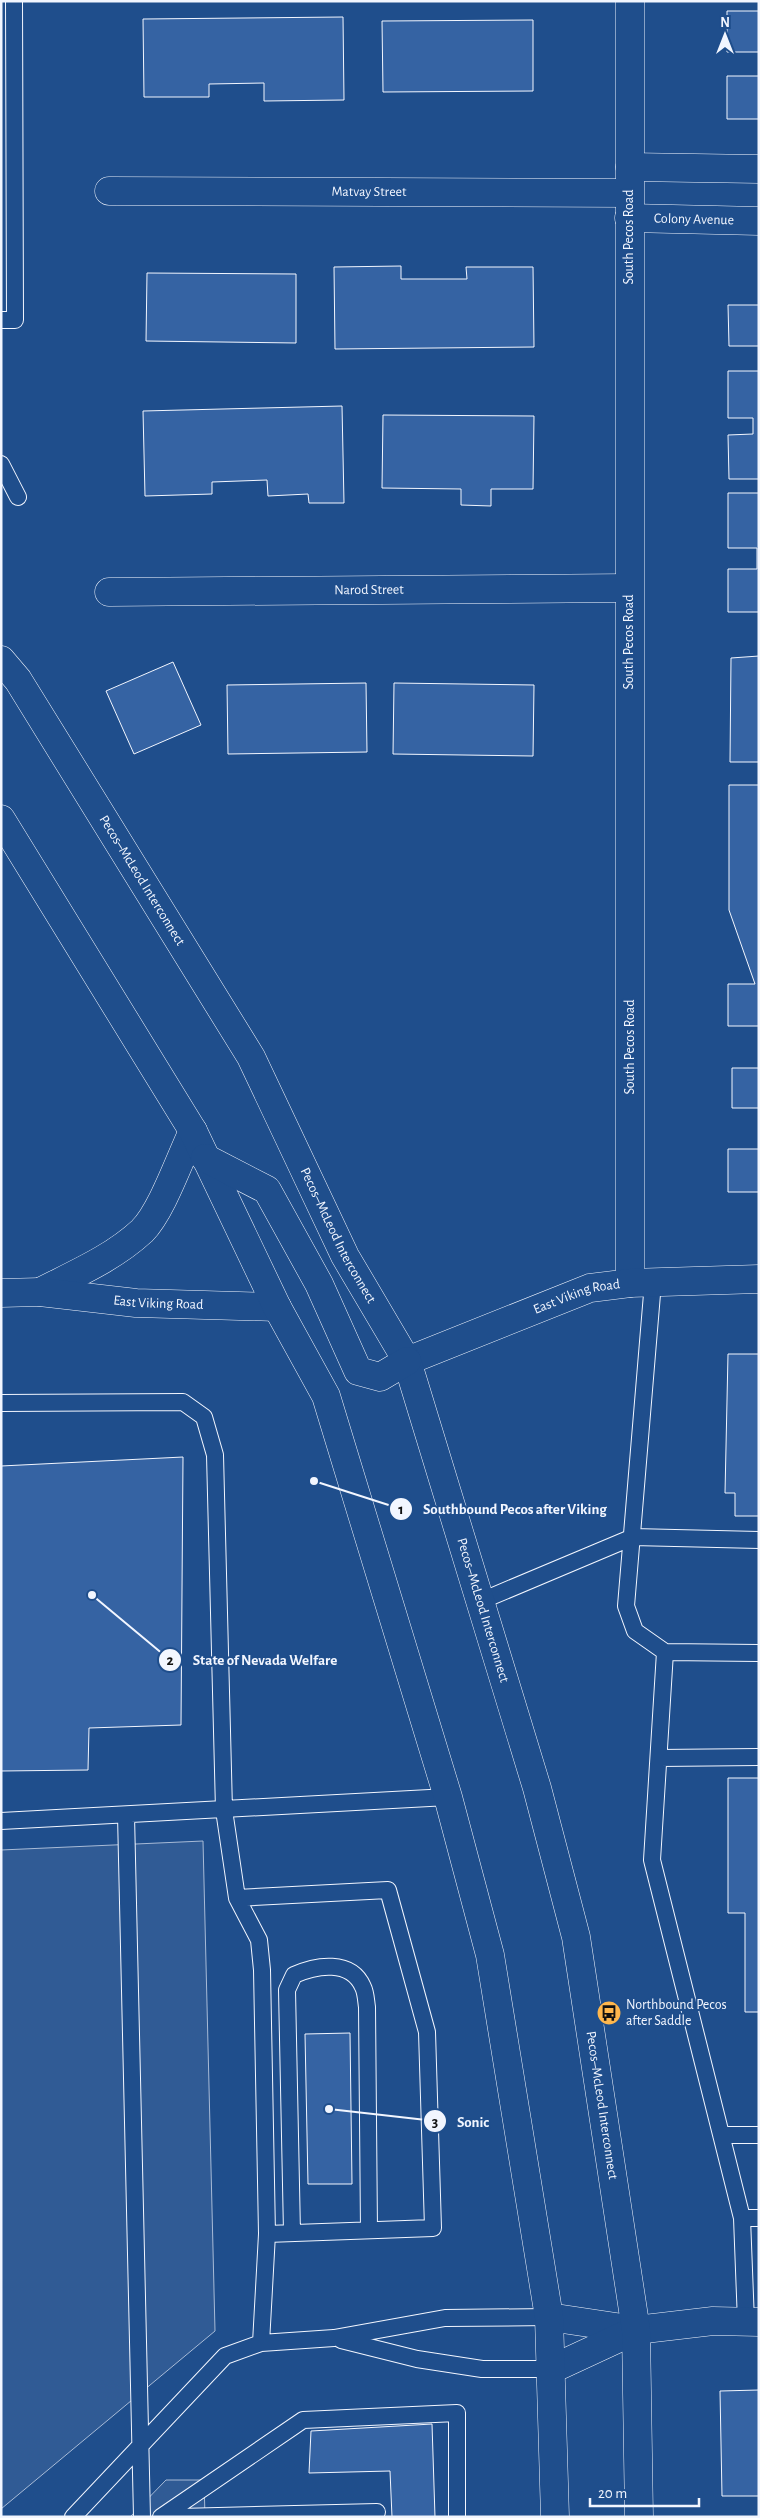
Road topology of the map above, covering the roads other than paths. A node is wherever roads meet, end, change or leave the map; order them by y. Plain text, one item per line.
1 (14, 1) edge
2 (630, 1) edge
3 (759, 169) edge
4 (110, 191) dead end
5 (630, 193) junction
6 (759, 221) edge
7 (1, 320) edge
8 (1, 464) edge
9 (18, 497) dead end
10 (629, 588) junction
11 (109, 592) dead end
12 (1, 660) edge
13 (1, 819) edge
14 (193, 1132) junction
15 (205, 1158) junction
16 (759, 1279) edge
17 (642, 1282) junction
18 (40, 1292) junction
19 (1, 1293) edge
20 (277, 1307) junction
21 (407, 1361) junction
22 (1, 1403) edge
23 (633, 1537) junction
24 (759, 1540) edge
25 (481, 1601) junction
26 (665, 1652) junction
27 (759, 1653) edge
28 (759, 1756) edge
29 (659, 1758) junction
30 (448, 1797) junction
31 (224, 1810) junction
32 (126, 1815) junction
33 (1, 1821) edge
34 (236, 1898) junction
35 (721, 2135) junction
36 (759, 2135) edge
37 (742, 2218) junction
38 (759, 2218) edge
39 (369, 2230) junction
40 (292, 2233) junction
41 (267, 2234) junction
42 (549, 2317) junction
43 (752, 2322) edge
44 (636, 2330) junction
45 (334, 2338) junction
46 (262, 2343) junction
47 (552, 2369) junction
48 (139, 2446) junction
49 (377, 2512) dead end
50 (73, 2517) edge
51 (142, 2517) edge
52 (162, 2517) edge
53 (180, 2517) edge
54 (457, 2517) edge
55 (555, 2517) edge
56 (639, 2517) edge

1 - 7 lane
2 - 5 main road, South Pecos Road
3 - 5 main road
4 - 5 main road, Matvay Street
5 - 6 main road, Colony Avenue
5 - 10 main road, South Pecos Road
8 - 9 lane
10 - 11 main road, Narod Street
10 - 17 main road, South Pecos Road
12 - 21 main road, Pecos–McLeod Interconnect
13 - 14 main road
14 - 15 main road
14 - 18 main road, East Viking Road
15 - 20 main road
15 - 21 main road, East Viking Road
16 - 17 main road, East Viking Road
17 - 21 main road, East Viking Road
17 - 23 lane
18 - 19 main road, East Viking Road
18 - 20 main road, East Viking Road
20 - 30 main road
21 - 25 main road, Pecos–McLeod Interconnect
22 - 31 lane
23 - 24 lane
23 - 25 lane
23 - 26 lane
25 - 44 main road, Pecos–McLeod Interconnect
26 - 27 lane
26 - 29 lane
28 - 29 lane
29 - 35 lane
30 - 31 lane
30 - 42 main road
31 - 32 lane
31 - 34 lane
32 - 33 lane
32 - 48 lane
34 - 39 lane
34 - 41 lane
35 - 36 lane
35 - 37 lane
37 - 38 lane
37 - 43 lane
39 - 40 lane
39 - 40 lane
40 - 41 lane
41 - 46 lane
42 - 44 main road
42 - 45 lane
42 - 47 main road
43 - 44 main road
44 - 47 main road
44 - 56 main road, Pecos–McLeod Interconnect
45 - 46 lane
45 - 47 lane
46 - 48 lane
47 - 55 main road
48 - 50 lane
48 - 51 lane
49 - 53 lane
52 - 54 lane

